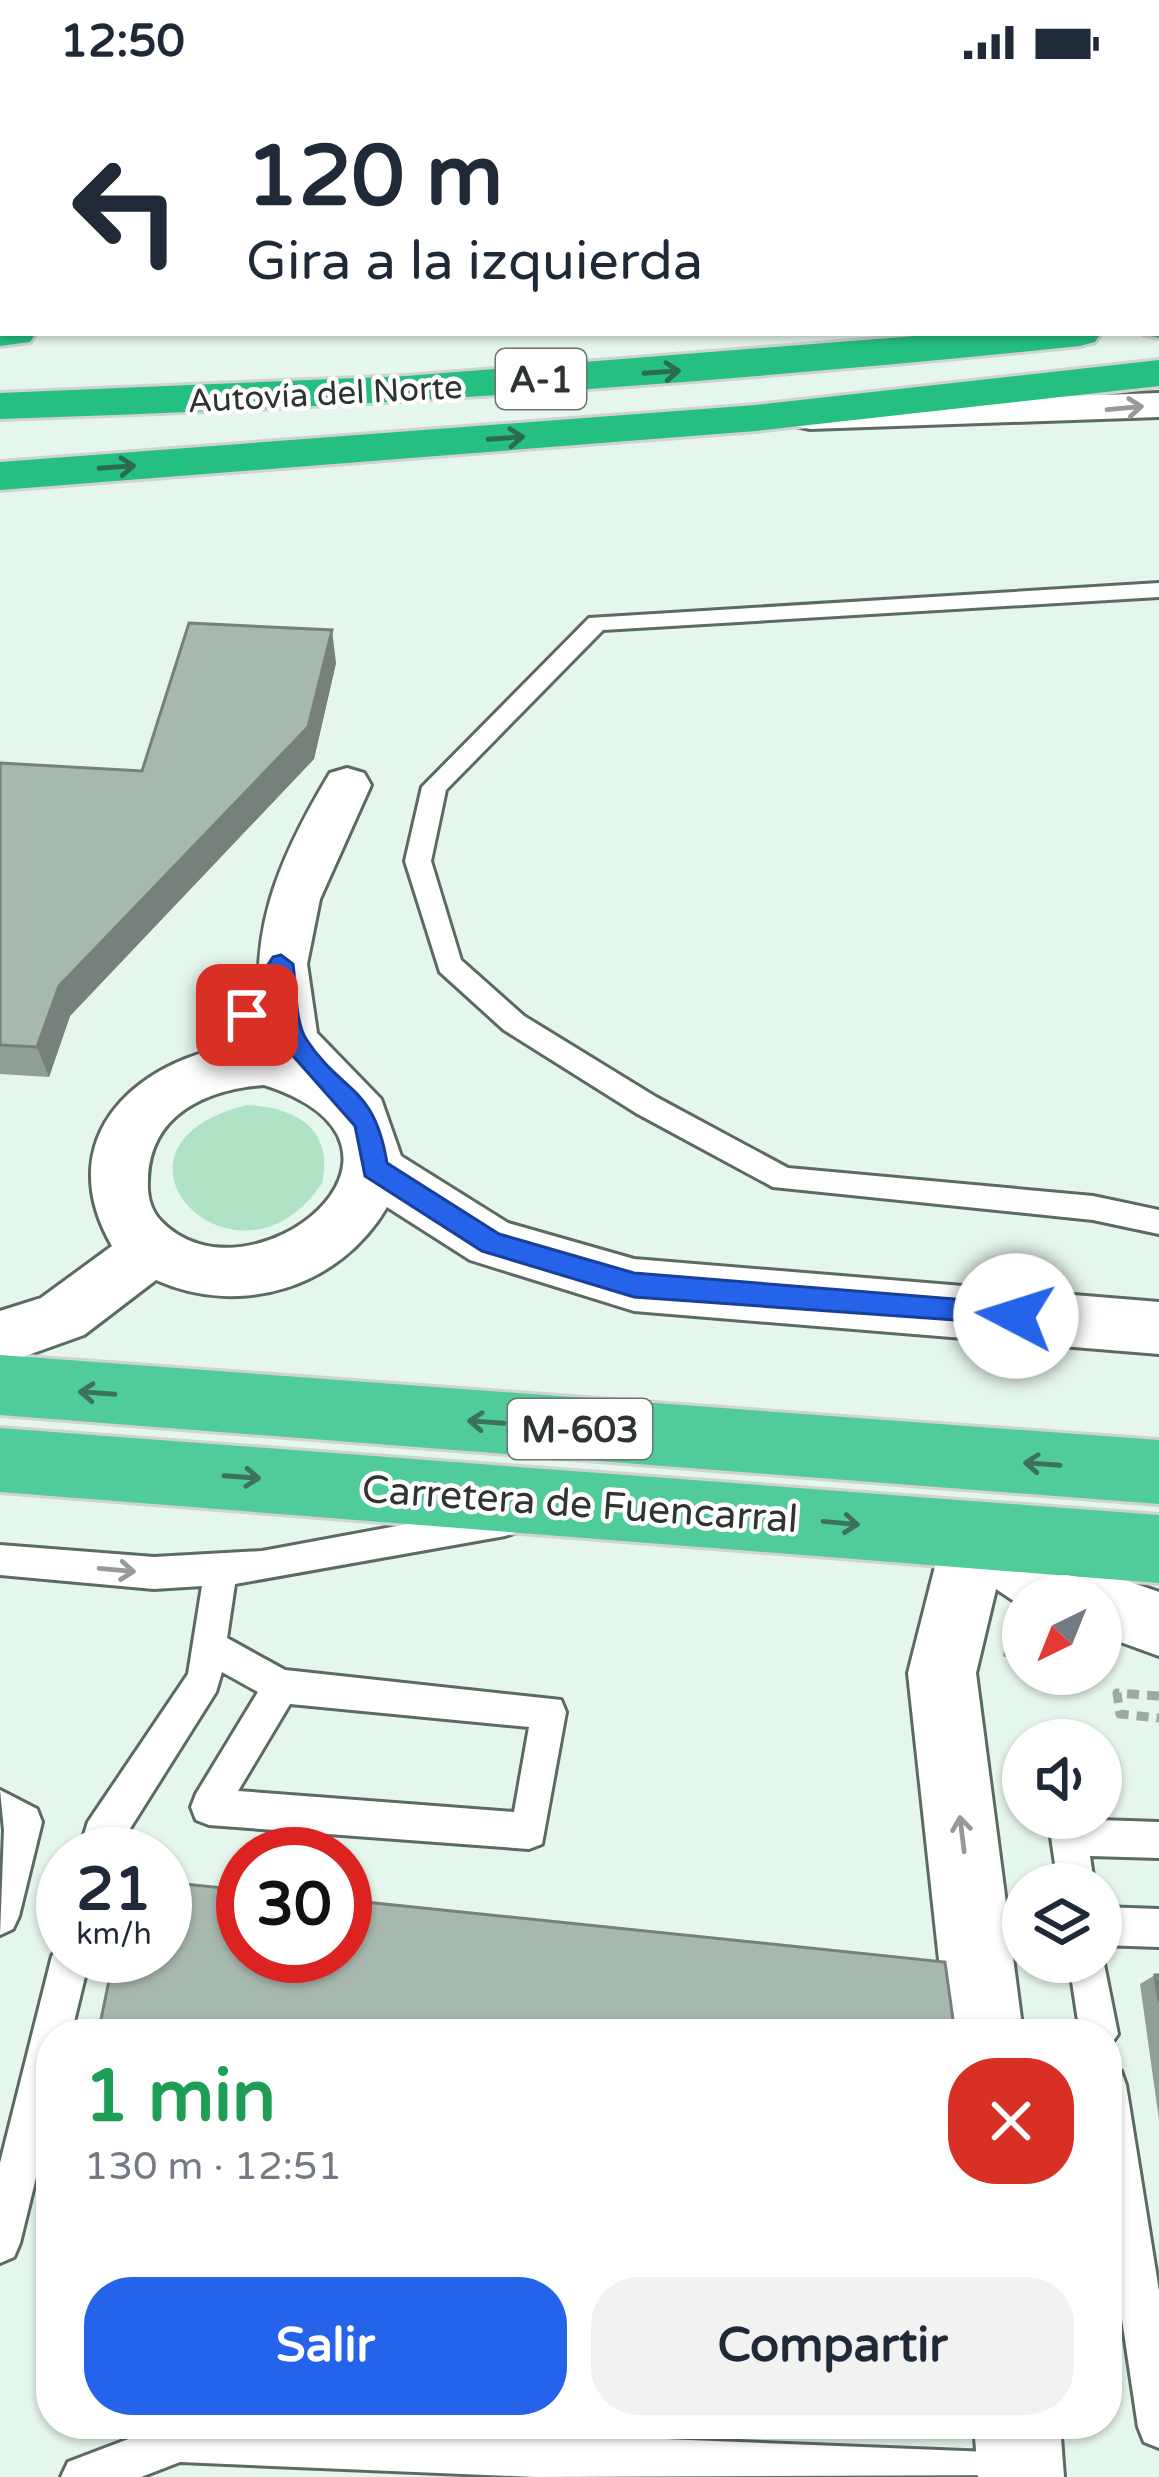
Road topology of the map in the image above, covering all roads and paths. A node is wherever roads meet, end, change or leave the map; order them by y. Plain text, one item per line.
1 (1052, 336) edge
2 (1159, 373) edge
3 (1159, 405) edge
4 (0, 406) edge
5 (756, 418) junction
6 (0, 476) edge
7 (1159, 590) edge
8 (347, 785) dead end
9 (281, 964) junction
10 (198, 1075) junction
11 (325, 1079) junction
12 (374, 1169) junction
13 (1159, 1222) edge
14 (151, 1249) junction
15 (1159, 1328) edge
16 (0, 1338) edge
17 (0, 1385) edge
18 (0, 1460) edge
19 (1159, 1472) edge
20 (599, 1502) junction
21 (976, 1535) junction
22 (1159, 1549) edge
23 (0, 1560) edge
24 (221, 1569) junction
25 (1030, 1575) edge
26 (1122, 1611) edge
27 (1159, 1624) edge
28 (209, 1646) junction
29 (280, 1686) junction
30 (1159, 1696) edge
31 (1159, 1718) edge
32 (0, 1808) edge
33 (106, 1827) edge
34 (1159, 1840) edge
35 (1073, 1863) edge
36 (0, 1916) edge
37 (1122, 1926) edge
38 (998, 1927) edge
39 (1159, 1928) edge
40 (64, 1983) edge
41 (1091, 1983) edge
42 (55, 2019) edge
43 (987, 2019) edge
44 (1097, 2019) edge
45 (36, 2097) edge
46 (1122, 2184) edge
47 (0, 2243) edge
48 (1159, 2427) edge
49 (1019, 2459) edge
50 (83, 2477) edge

4 -> 1 highway, Autovía del Norte / A-1
2 - 5 highway
5 -> 3 street
6 -> 5 highway
7 - 13 lane
8 - 9 street
9 - 10 street
9 - 11 street
10 - 11 street
10 - 14 street
11 - 12 street
12 - 14 street
12 - 15 street
14 - 16 street
19 -> 17 highway, Carretera de Fuencarral / M-603
18 -> 20 highway, Carretera de Fuencarral / M-603
20 -> 21 highway, Carretera de Fuencarral / M-603
20 - 24 lane
21 - 22 highway, Carretera de Fuencarral / M-603
21 - 25 street
38 -> 21 street
23 -> 24 lane
24 - 28 lane
26 - 27 street
28 - 29 lane
28 - 33 lane
29 - 29 lane
30 - 31 path
32 - 36 lane
34 - 35 lane
37 - 39 lane
38 - 43 street
40 - 42 lane
41 - 44 lane
45 - 47 lane
46 - 48 lane
49 - 50 lane

